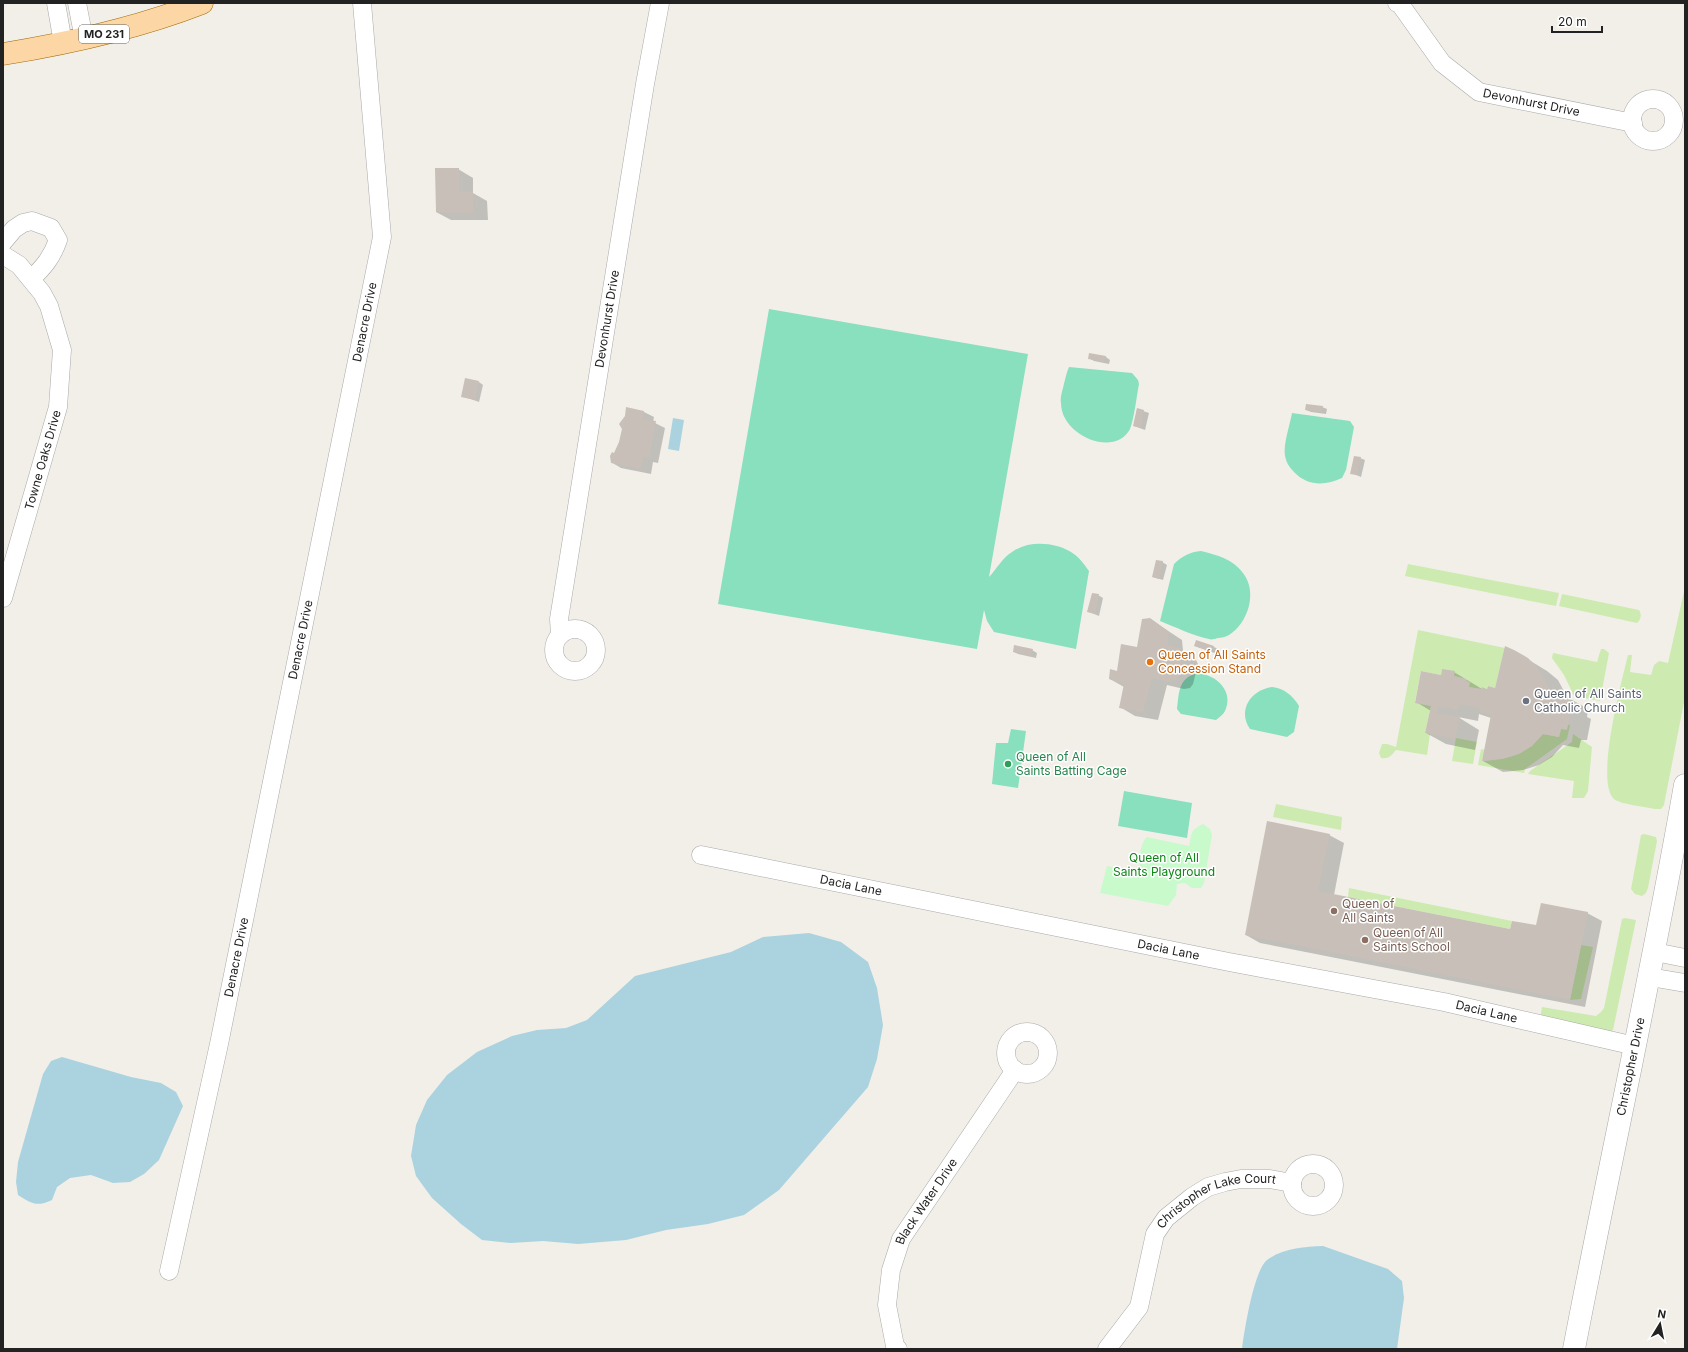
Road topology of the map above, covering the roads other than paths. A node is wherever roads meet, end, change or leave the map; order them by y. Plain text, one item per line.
1 (56, 3) edge
2 (77, 3) edge
3 (202, 3) edge
4 (362, 3) edge
5 (660, 3) edge
6 (1399, 3) edge
7 (74, 41) junction
8 (3, 54) edge
9 (1633, 123) dead end
10 (3, 242) edge
11 (3, 255) edge
12 (31, 278) junction
13 (3, 598) edge
14 (560, 635) dead end
15 (1685, 785) edge
16 (701, 855) dead end
17 (1655, 952) junction
18 (1685, 958) edge
19 (1650, 977) junction
20 (1685, 983) edge
21 (1635, 1046) junction
22 (1016, 1070) dead end
23 (1292, 1183) dead end
24 (170, 1271) dead end
25 (893, 1348) edge
26 (1107, 1349) edge
27 (1574, 1349) edge

1 - 7 street
2 - 7 street
3 - 7 main road, MO 231
4 - 24 street, Denacre Drive
5 - 14 street, Devonhurst Drive
6 - 9 street, Devonhurst Drive
7 - 8 main road, MO 231
10 - 12 street
11 - 12 street, Towne Oaks Drive
12 - 13 street, Towne Oaks Drive
15 - 17 street, Christopher Drive
16 - 21 street, Dacia Lane
17 - 18 street
17 - 19 street, Christopher Drive
19 - 20 street
19 - 21 street, Christopher Drive
21 - 27 street, Christopher Drive
22 - 25 street, Black Water Drive
23 - 26 street, Christopher Lake Court

